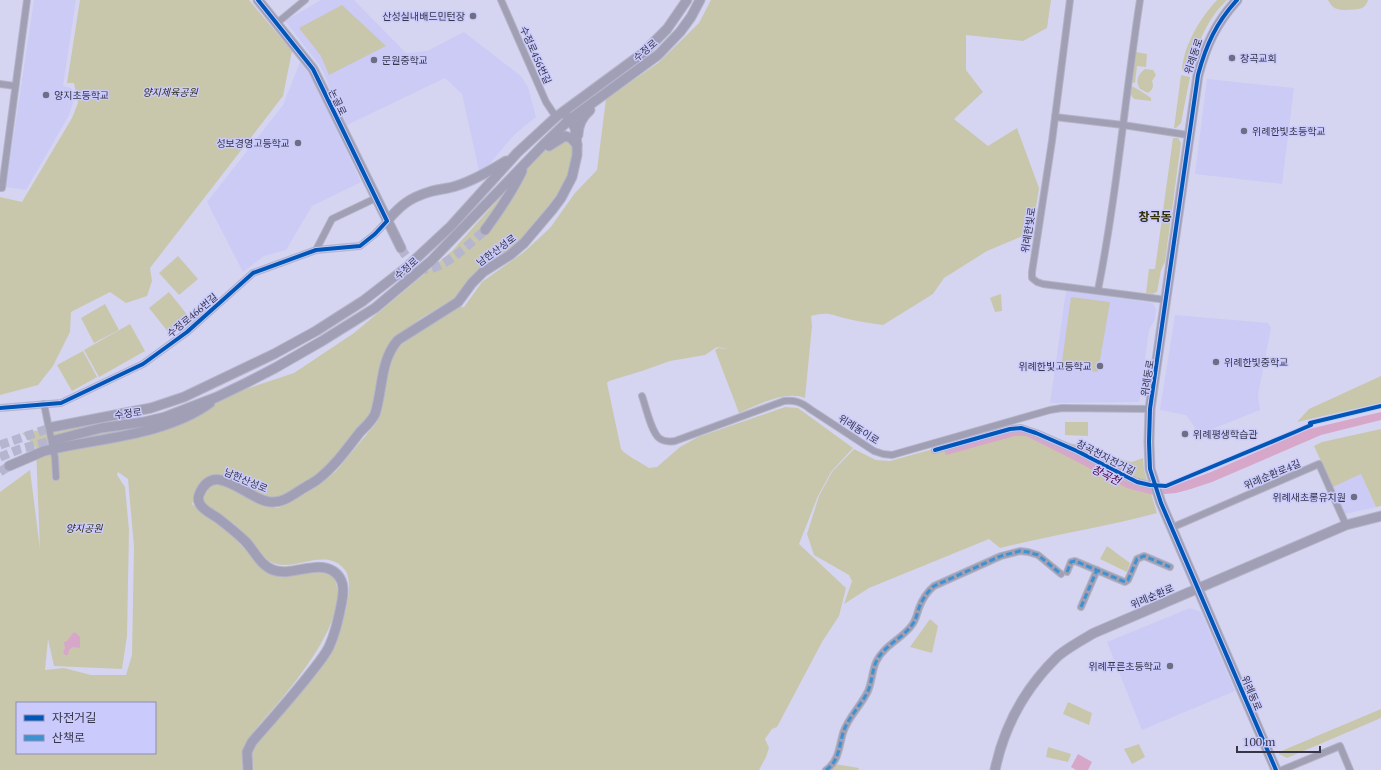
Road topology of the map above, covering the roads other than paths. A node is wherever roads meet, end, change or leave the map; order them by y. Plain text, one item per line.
1 (27, 0) edge
2 (258, 0) edge
3 (305, 0) edge
4 (501, 0) edge
5 (688, 0) edge
6 (700, 0) edge
7 (1070, 0) edge
8 (1140, 0) edge
9 (1237, 0) edge
10 (277, 23) junction
11 (0, 84) edge
12 (15, 86) junction
13 (602, 97) junction
14 (560, 115) junction
15 (1055, 117) junction
16 (566, 123) junction
17 (1123, 125) junction
18 (1188, 135) junction
19 (577, 145) junction
20 (517, 153) junction
21 (535, 154) junction
22 (526, 163) junction
23 (1, 188) edge
24 (376, 198) junction
25 (387, 221) junction
26 (485, 230) tunnel mouth
27 (400, 248) tunnel mouth
28 (316, 250) junction
29 (1098, 290) junction
30 (1167, 300) junction
31 (642, 396) dead end
32 (44, 404) junction
33 (0, 408) edge
34 (1150, 409) junction
35 (53, 427) tunnel mouth
36 (54, 444) junction
37 (935, 450) dead end
38 (9, 466) tunnel mouth
39 (56, 477) dead end
40 (1150, 485) dead end
41 (1381, 516) edge
42 (1346, 525) junction
43 (1172, 528) junction
44 (1170, 567) dead end
45 (1097, 570) junction
46 (1198, 588) junction
47 (1081, 607) dead end
48 (248, 770) edge
49 (826, 770) edge
50 (995, 770) edge
51 (1276, 770) edge
52 (1282, 770) edge
53 (1350, 770) edge

1 - 12 street
2 - 10 main road, 논골로
3 - 10 street
4 - 14 street, 수정로456번길
5 - 14 main road, 수정로
6 - 13 main road, 수정로
7 - 15 street, 위례한빛로
8 - 17 street
9 - 18 main road, 위례동로
10 - 24 main road, 논골로
11 - 12 street
12 - 23 street
13 - 16 main road, 수정로
13 - 19 main road
14 - 16 main road, 남한산성로
14 - 20 main road, 수정로
15 - 17 street
15 - 29 street, 위례한빛로
16 - 19 main road, 남한산성로
16 - 21 main road, 수정로
17 - 18 street
17 - 29 street
18 - 30 main road, 위례동로
19 - 21 main road
19 - 48 main road, 남한산성로
20 - 25 main road
20 - 35 main road, 수정로
21 - 22 main road, 수정로
22 - 26 main road
22 - 36 main road, 수정로
24 - 25 main road, 논골로
24 - 28 street
25 - 27 main road, 논골로
25 - 28 street, 수정로466번길
28 - 32 street, 수정로466번길
29 - 30 street, 위례한빛로
30 - 34 main road, 위례동로
31 - 34 street, 위례동이로
32 - 33 street, 수정로466번길
32 - 36 street
34 - 43 main road, 위례동로
36 - 38 main road, 수정로
36 - 39 street
37 - 40 street, 창곡천자전거길
41 - 42 main road, 위례순환로
42 - 43 street, 위례순환로4길
42 - 46 main road, 위례순환로
43 - 46 main road, 위례동로
44 - 45 street
45 - 47 street
45 - 49 street
46 - 50 main road, 위례순환로
46 - 51 main road, 위례동로
52 - 53 street

